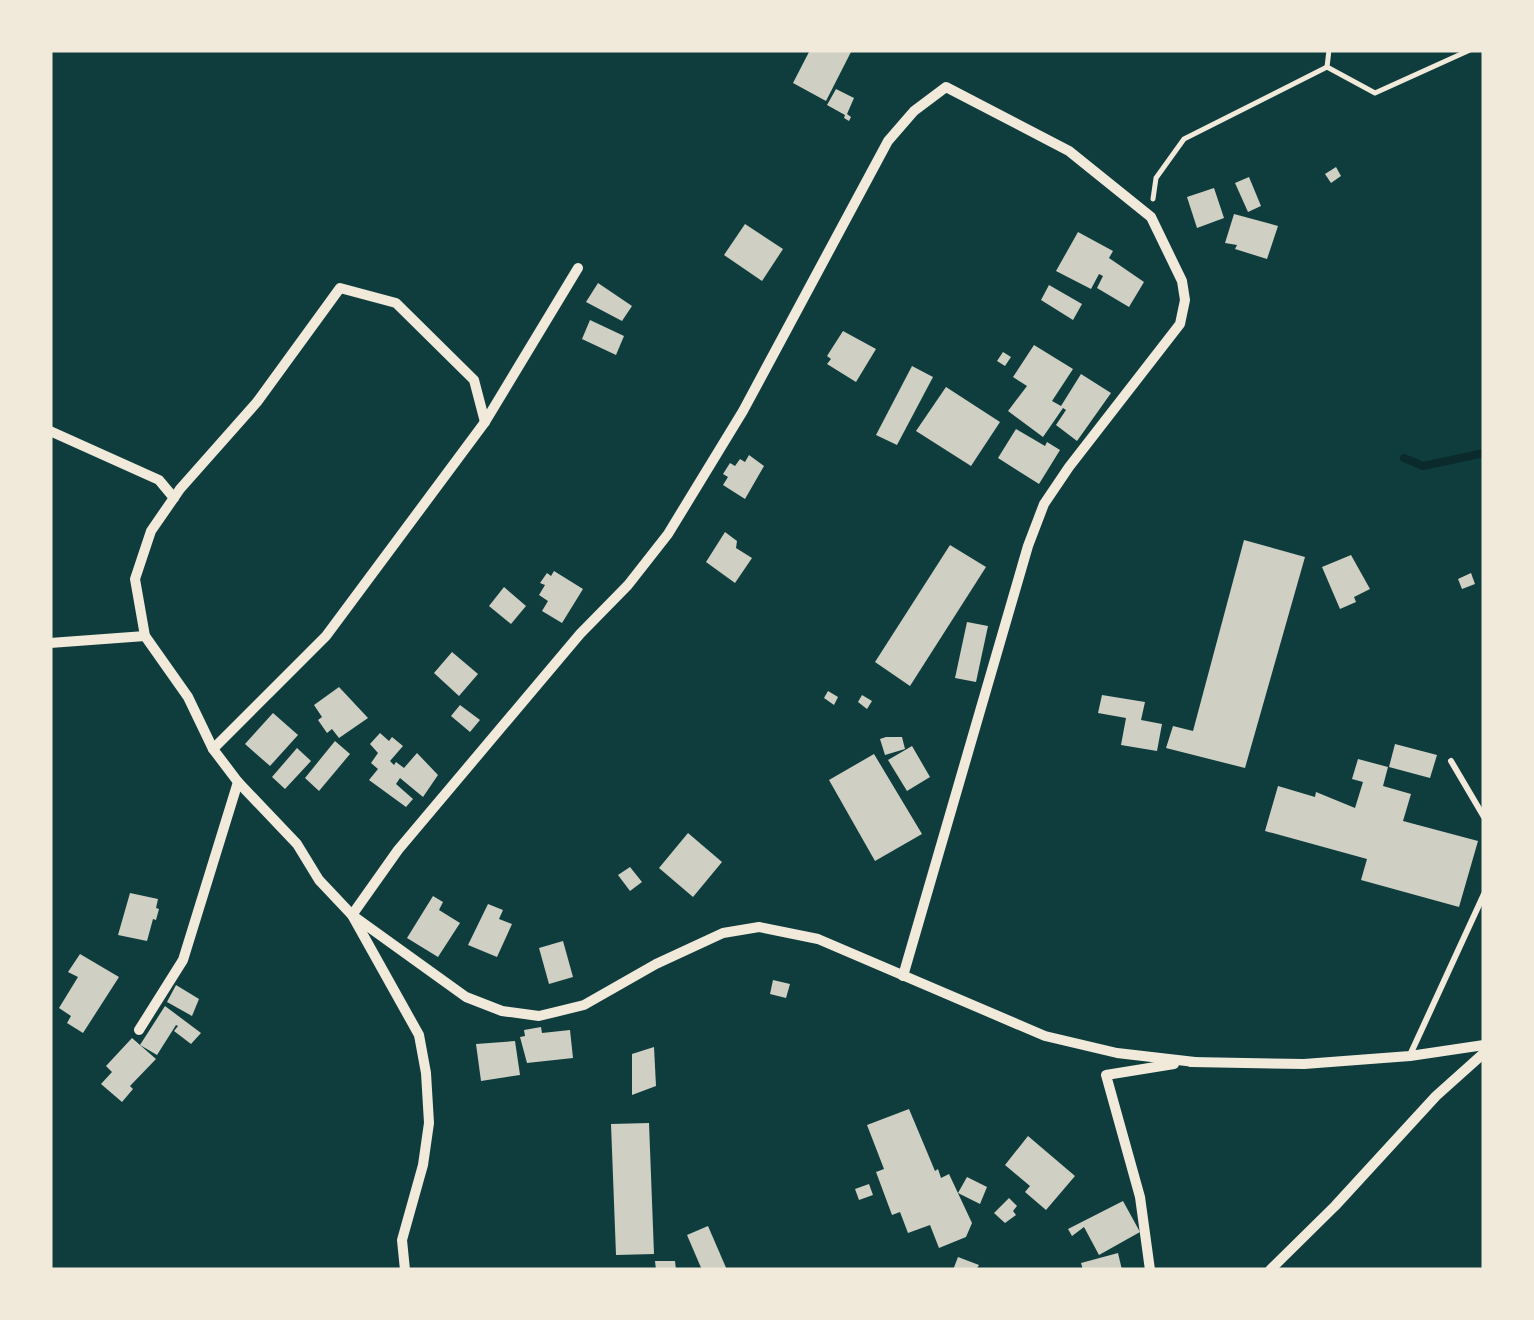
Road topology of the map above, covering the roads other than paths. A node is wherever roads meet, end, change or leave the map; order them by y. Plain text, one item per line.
1 (578, 268) dead end
2 (486, 422) junction
3 (50, 431) edge
4 (174, 498) junction
5 (144, 636) junction
6 (50, 642) edge
7 (213, 748) junction
8 (1451, 761) dead end
9 (238, 782) junction
10 (1484, 817) edge
11 (1484, 894) edge
12 (352, 915) junction
13 (903, 976) junction
14 (139, 1030) dead end
15 (1484, 1046) edge
16 (1484, 1053) edge
17 (1410, 1056) junction
18 (1196, 1062) junction
19 (404, 1270) edge
20 (1150, 1270) edge
21 (1270, 1270) edge

1 - 2 street
2 - 4 street
2 - 7 street
3 - 4 street
4 - 5 street
5 - 6 street
5 - 7 street
7 - 9 street
8 - 10 lane
9 - 12 street
9 - 14 street
11 - 17 lane
12 - 13 street
12 - 13 street
12 - 19 street
13 - 18 street
15 - 17 street
16 - 21 street
17 - 18 street
18 - 20 street

